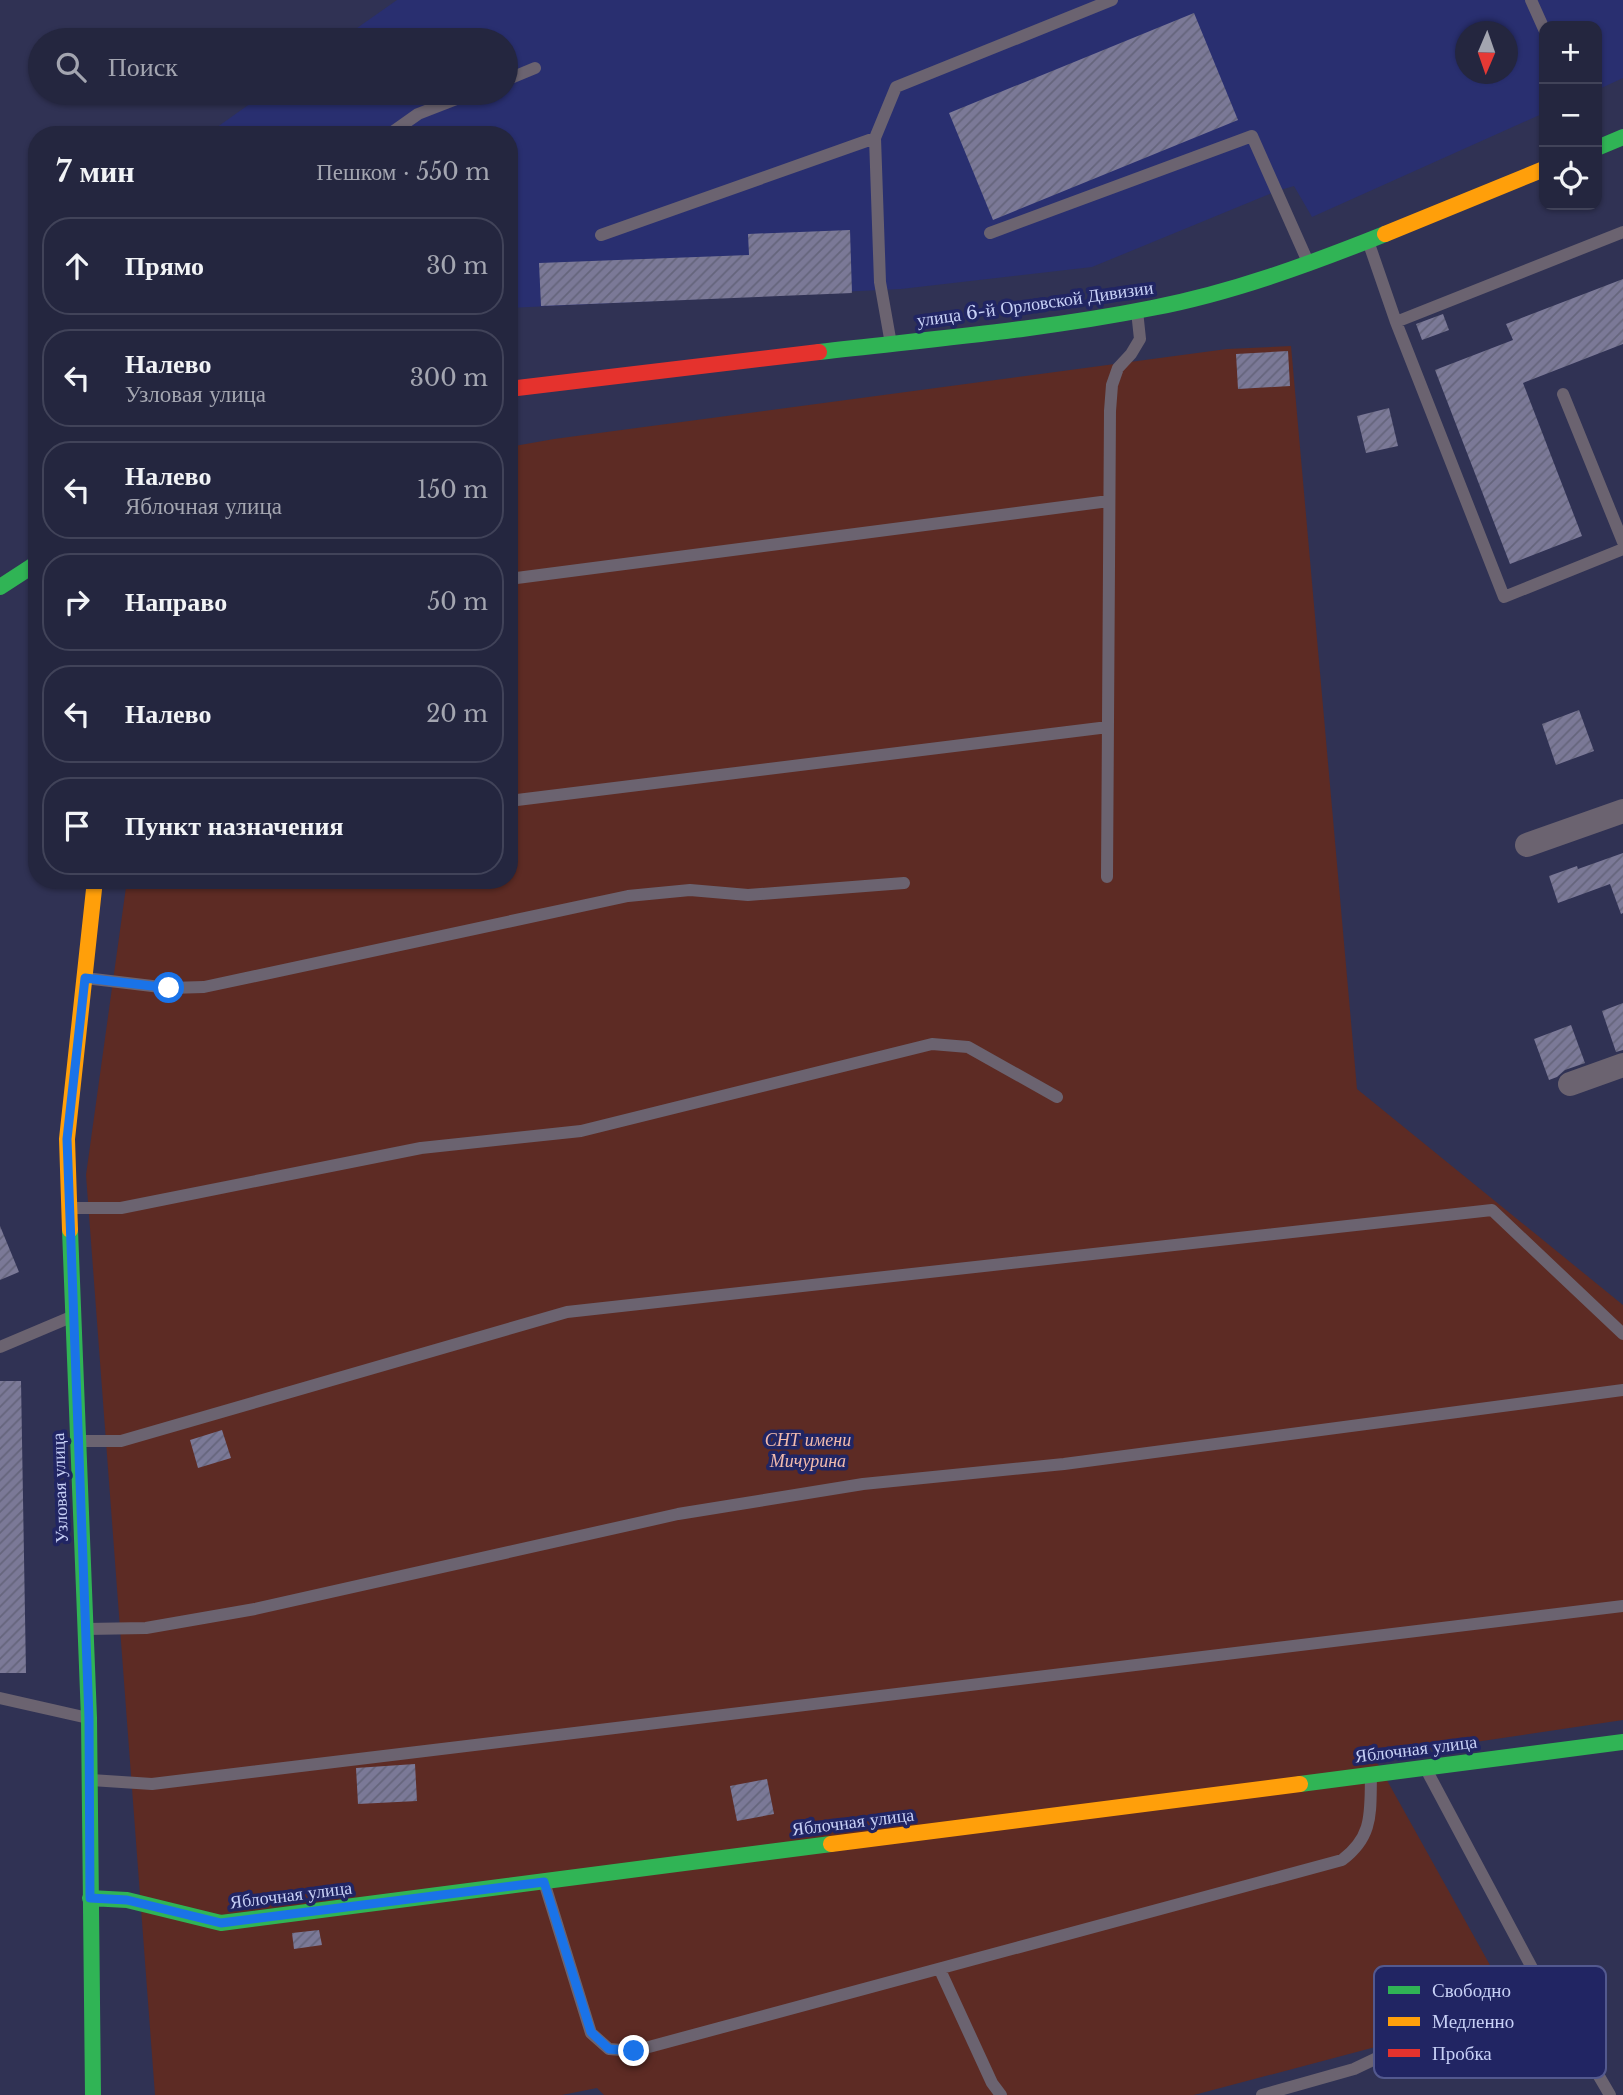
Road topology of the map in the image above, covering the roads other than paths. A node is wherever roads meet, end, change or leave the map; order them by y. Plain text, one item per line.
1 (1112, 0) edge
2 (1531, 0) edge
3 (1540, 21) edge
4 (535, 68) dead end
5 (518, 75) edge
6 (441, 105) edge
7 (403, 126) edge
8 (1623, 137) edge
9 (875, 138) junction
10 (1602, 144) edge
11 (1539, 171) edge
12 (1623, 232) edge
13 (990, 233) dead end
14 (601, 235) dead end
15 (1368, 241) junction
16 (1308, 262) junction
17 (1137, 310) junction
18 (1396, 323) junction
19 (891, 344) junction
20 (518, 388) edge
21 (1563, 394) dead end
22 (1109, 501) junction
23 (1623, 542) edge
24 (1623, 549) edge
25 (28, 569) edge
26 (518, 578) edge
27 (0, 587) edge
28 (1108, 727) junction
29 (518, 800) edge
30 (1623, 811) edge
31 (1527, 845) dead end
32 (1107, 877) dead end
33 (904, 883) dead end
34 (95, 889) edge
35 (85, 978) junction
36 (1623, 1065) edge
37 (1570, 1084) dead end
38 (1057, 1097) dead end
39 (69, 1208) junction
40 (73, 1316) junction
41 (1623, 1334) edge
42 (0, 1347) edge
43 (1623, 1390) edge
44 (78, 1441) junction
45 (1623, 1606) edge
46 (85, 1629) junction
47 (0, 1698) edge
48 (89, 1718) junction
49 (1623, 1742) edge
50 (1425, 1768) junction
51 (1371, 1774) junction
52 (88, 1780) junction
53 (544, 1882) junction
54 (90, 1898) junction
55 (1530, 1966) edge
56 (940, 1970) junction
57 (1374, 2059) edge
58 (1600, 2078) edge
59 (93, 2095) edge
60 (1000, 2095) edge
61 (1262, 2095) edge
62 (1610, 2095) edge

1 - 9 lane
2 - 3 lane
4 - 5 lane
6 - 7 lane
8 - 10 street
9 - 14 lane
9 - 19 lane
11 - 15 street, улица 6-й Орловской Дивизии
12 - 18 lane
13 - 16 lane
15 - 16 street, улица 6-й Орловской Дивизии
15 - 18 lane
16 - 17 street, улица 6-й Орловской Дивизии
17 - 19 street, улица 6-й Орловской Дивизии
17 - 22 lane
18 - 24 lane
19 - 20 street, улица 6-й Орловской Дивизии
21 - 23 lane
22 - 26 lane
22 - 28 lane
25 - 27 street
28 - 29 lane
28 - 32 lane
30 - 31 street
33 - 35 lane
34 - 35 street, Узловая улица
35 - 39 street, Узловая улица
36 - 37 street
38 - 39 lane
39 - 40 street, Узловая улица
40 - 42 lane
40 - 44 street, Узловая улица
41 - 44 lane
43 - 46 lane
44 - 46 street, Узловая улица
45 - 52 lane
46 - 48 street, Узловая улица
47 - 48 lane
48 - 52 street, Узловая улица
49 - 50 street, Яблочная улица
50 - 51 street, Яблочная улица
50 - 55 lane
51 - 53 street, Яблочная улица
51 - 56 lane
52 - 54 street, Узловая улица
53 - 54 street, Яблочная улица
53 - 56 lane
54 - 59 street, Узловая улица
56 - 60 lane
57 - 61 lane
58 - 62 lane

